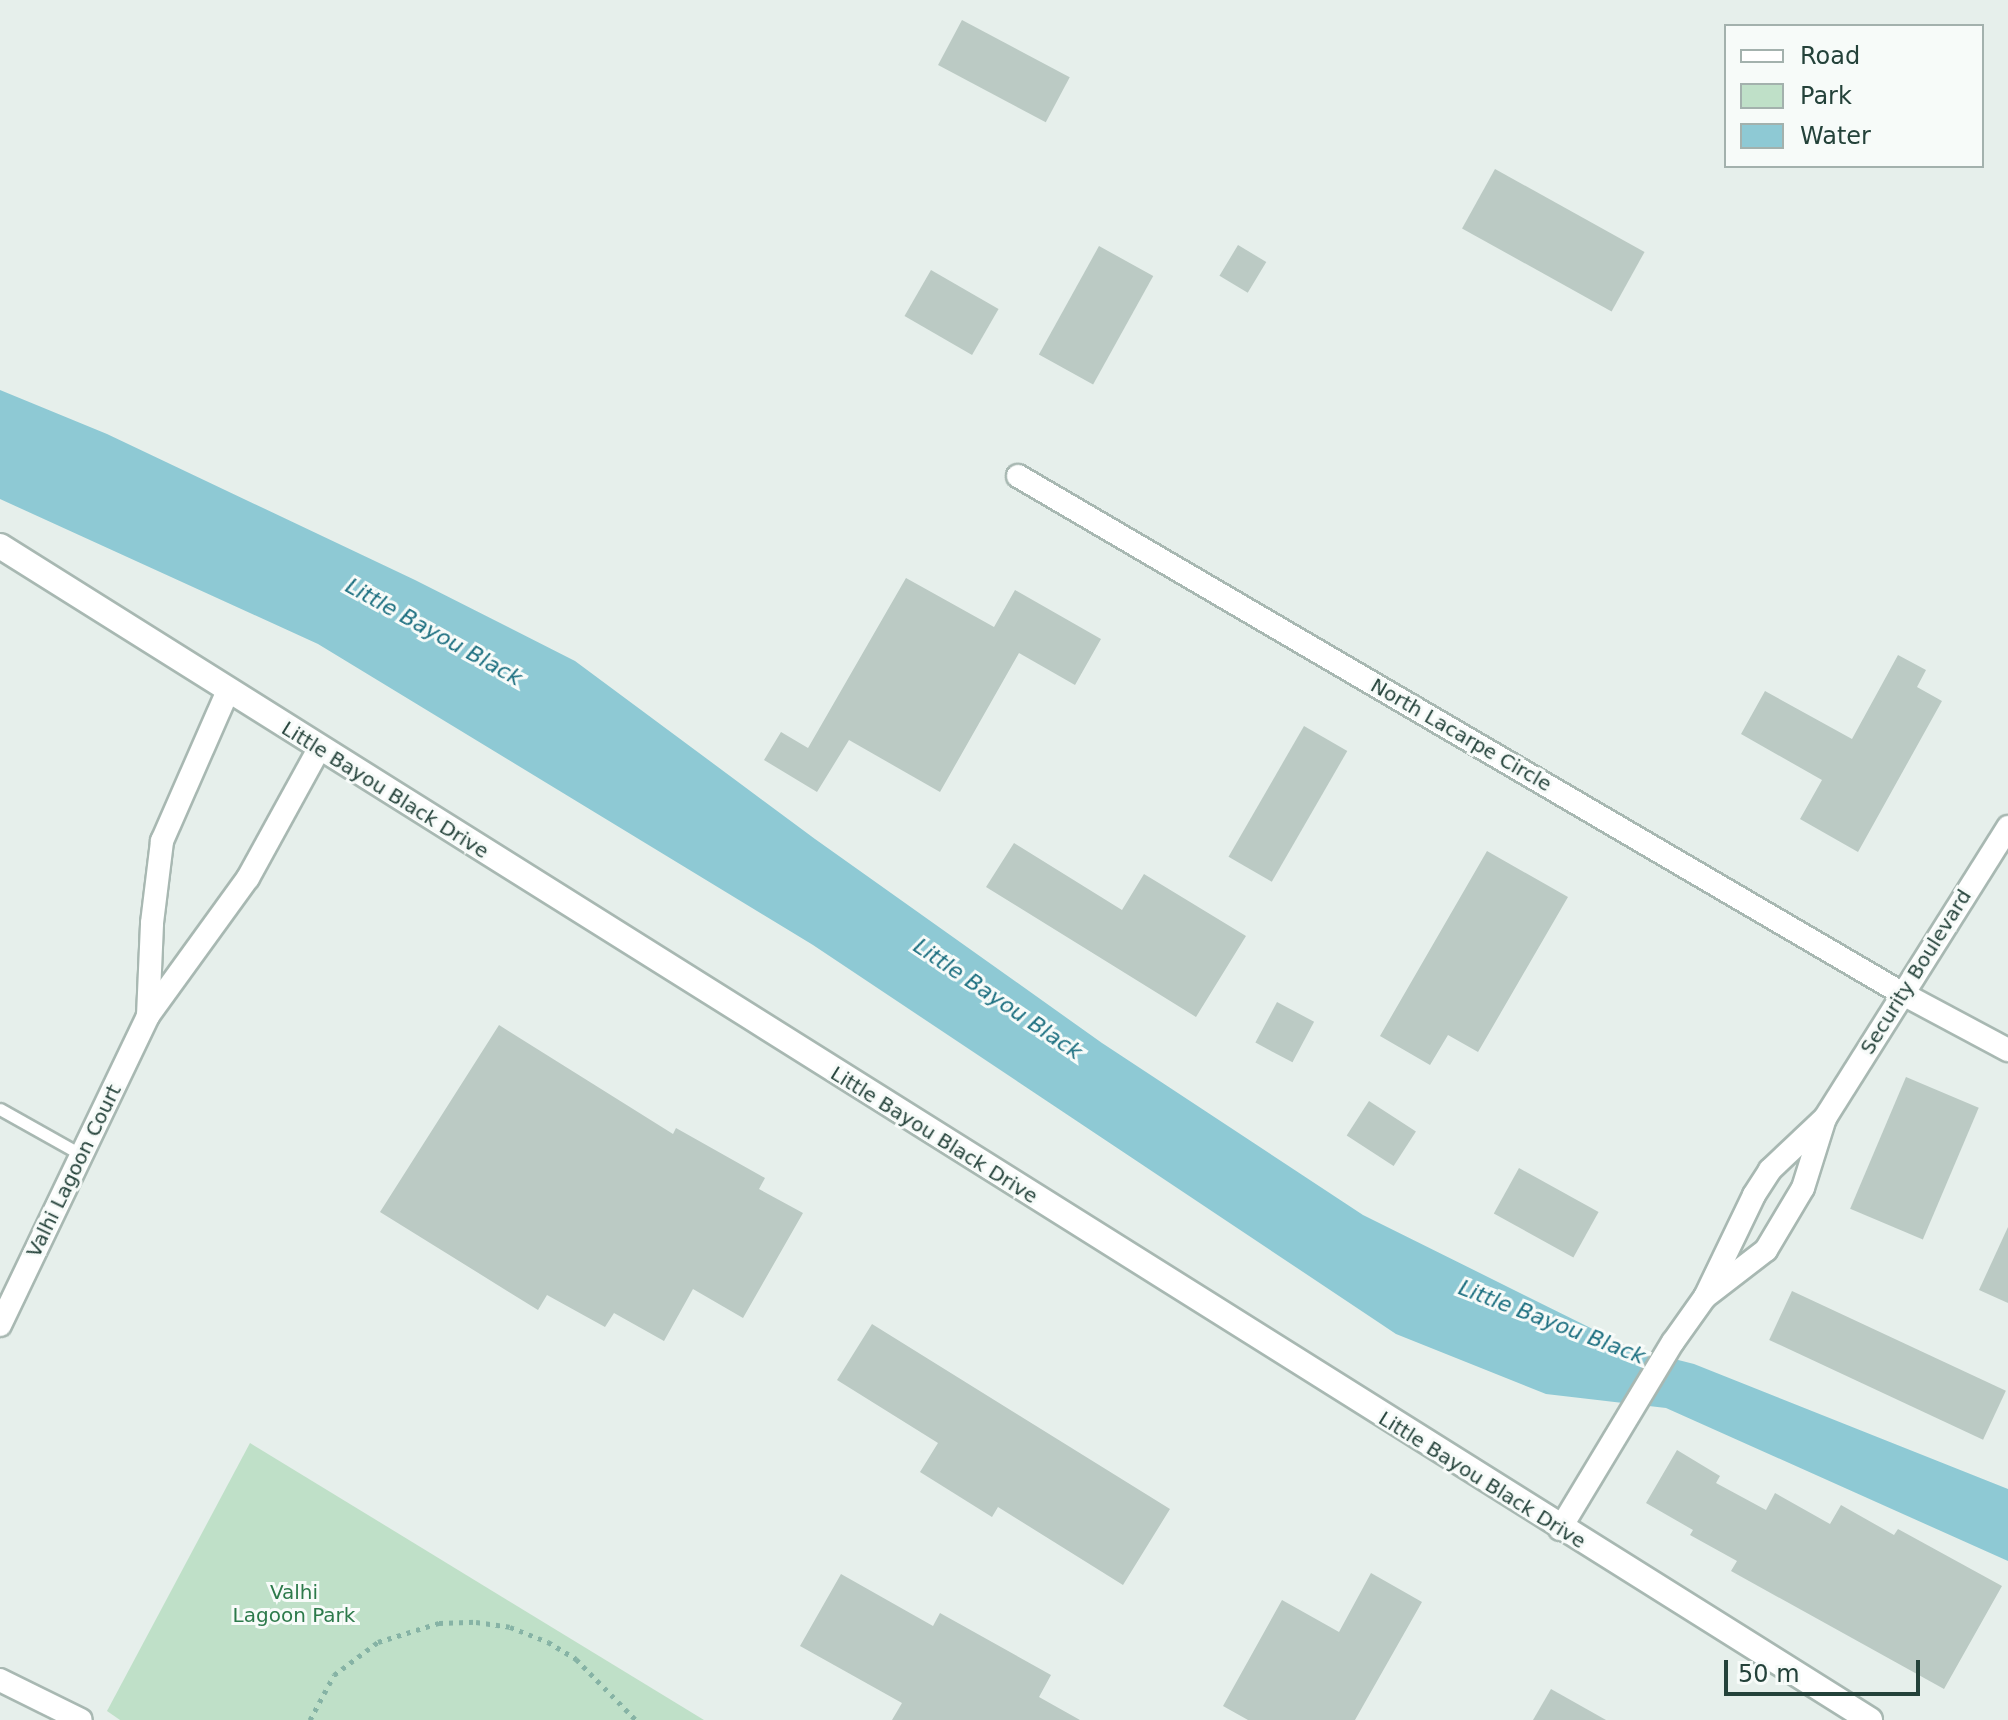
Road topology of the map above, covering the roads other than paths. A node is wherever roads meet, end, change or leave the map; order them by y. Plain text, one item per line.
1 (1018, 476) dead end
2 (0, 546) edge
3 (228, 691) junction
4 (319, 749) junction
5 (2008, 827) edge
6 (1903, 994) junction
7 (148, 1016) junction
8 (2008, 1050) edge
9 (0, 1109) edge
10 (1825, 1118) junction
11 (82, 1155) junction
12 (1705, 1297) junction
13 (0, 1325) edge
14 (1560, 1529) junction
15 (0, 1680) edge
16 (81, 1720) edge
17 (1870, 1720) edge

1 - 6 street, North Lacarpe Circle
2 - 3 main road, Little Bayou Black Drive
3 - 4 main road, Little Bayou Black Drive
3 - 7 street, Valhi Lagoon Court
4 - 7 street, Valhi Lagoon Court
4 - 14 main road, Little Bayou Black Drive
5 - 6 street, Security Boulevard
6 - 8 street, North Lacarpe Circle
6 - 10 street, Security Boulevard
7 - 11 street, Valhi Lagoon Court
9 - 11 lane
10 - 12 street, Security Boulevard
10 - 12 street, Security Boulevard
11 - 13 street, Valhi Lagoon Court
12 - 14 street, Security Boulevard
14 - 17 main road, Little Bayou Black Drive
15 - 16 street

